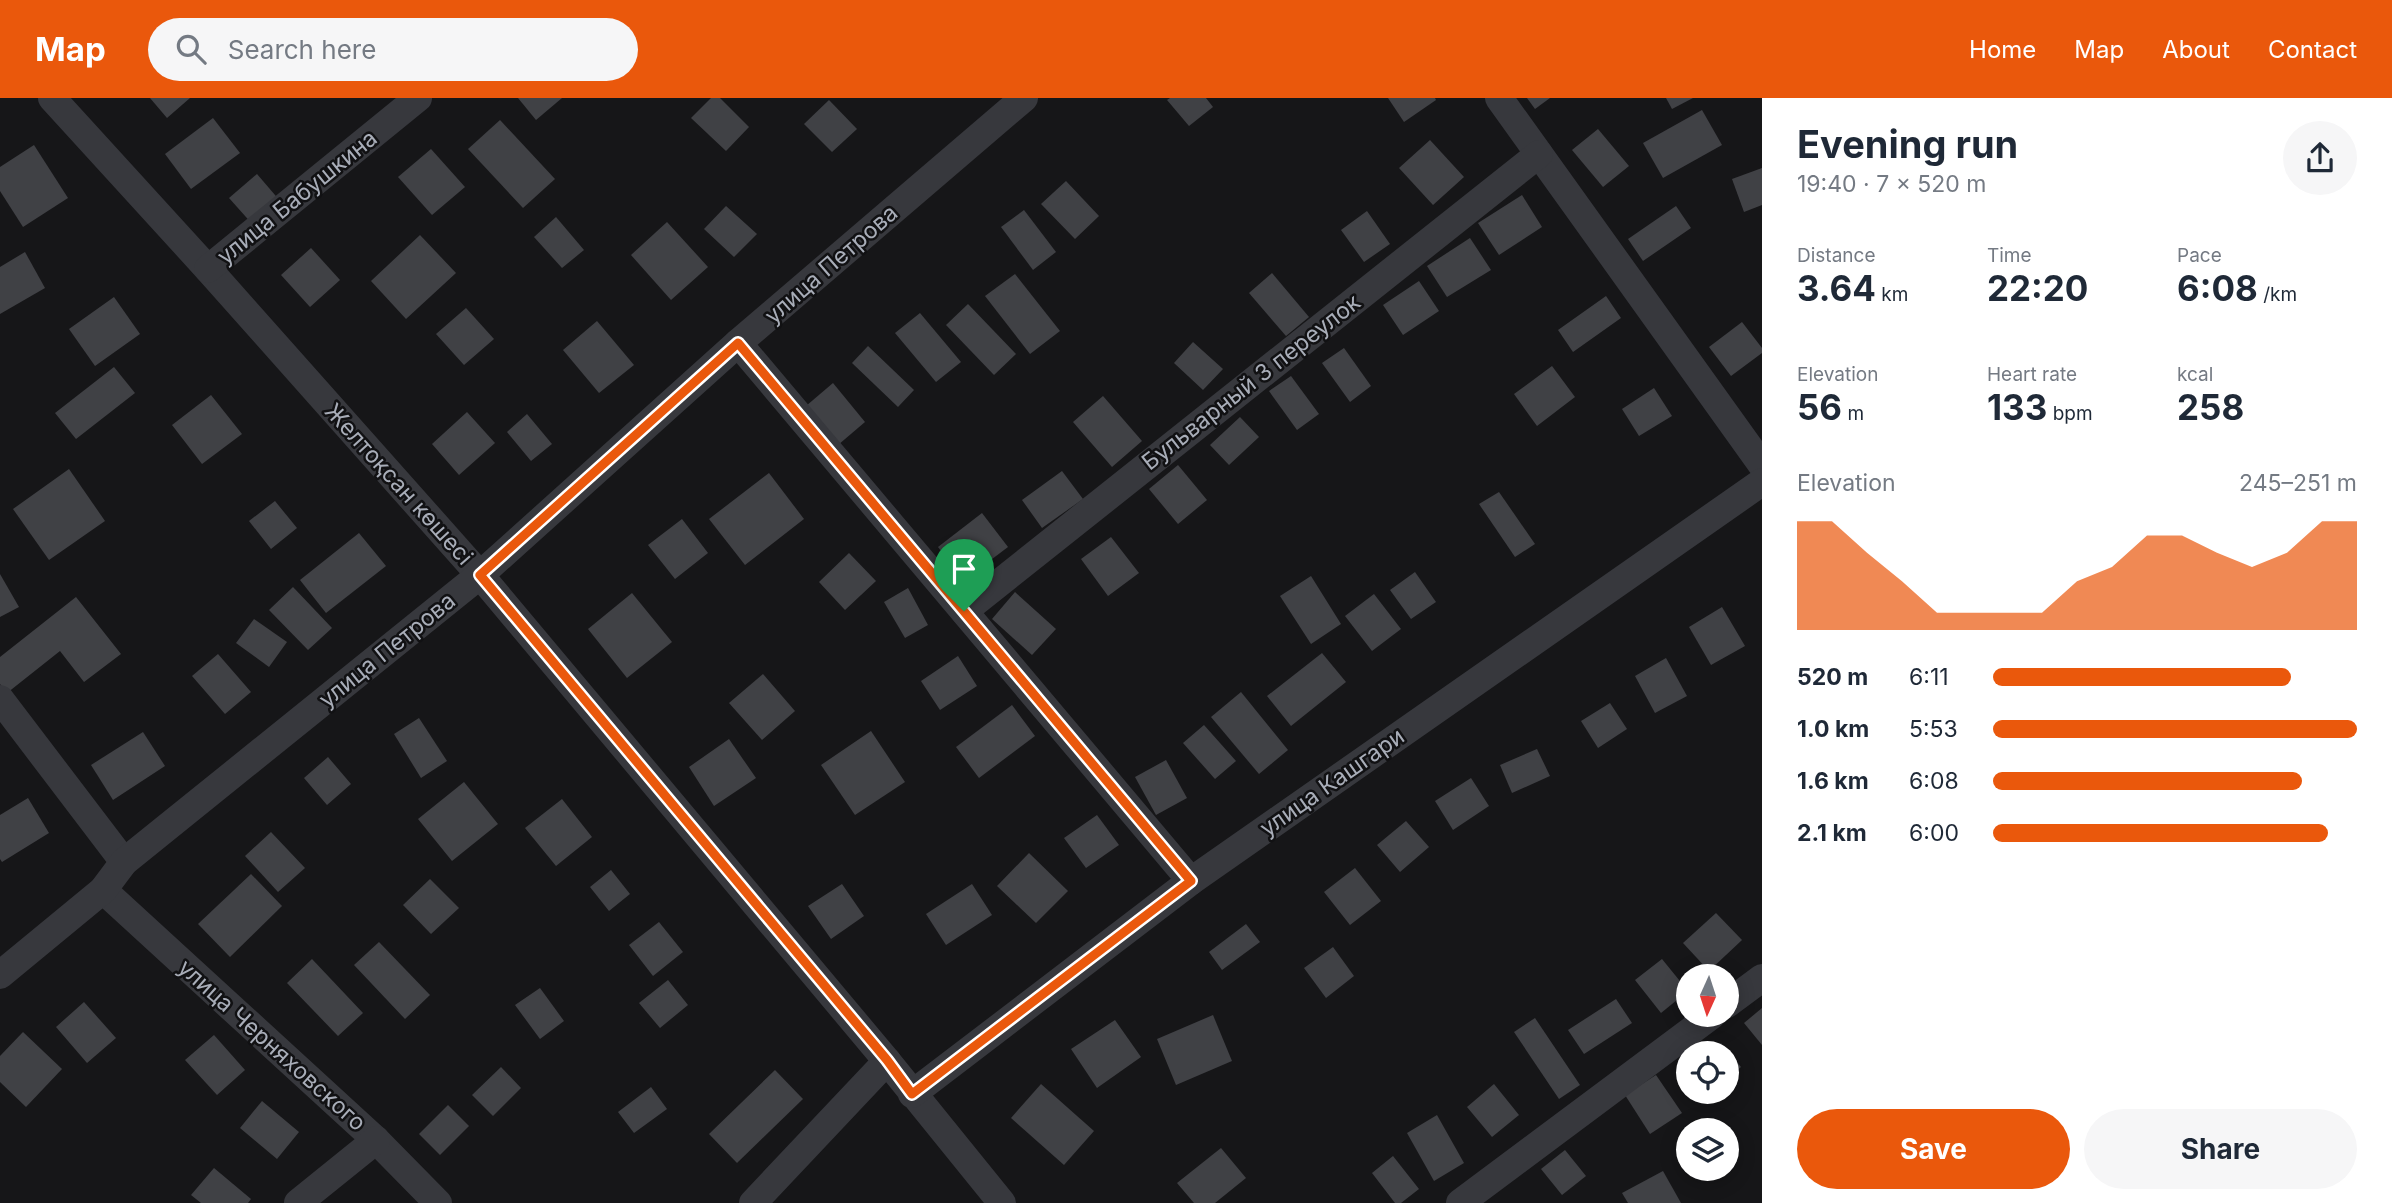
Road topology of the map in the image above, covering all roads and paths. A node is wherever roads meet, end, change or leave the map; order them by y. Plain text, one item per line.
1 (52, 98) edge
2 (418, 98) edge
3 (1024, 98) edge
4 (1499, 98) edge
5 (1539, 154) junction
6 (208, 269) junction
7 (738, 343) junction
8 (1762, 465) edge
9 (1762, 482) edge
10 (480, 575) junction
11 (964, 611) junction
12 (0, 699) edge
13 (124, 862) junction
14 (1191, 881) junction
15 (103, 890) junction
16 (0, 975) edge
17 (1762, 978) edge
18 (1740, 994) edge
19 (1696, 1027) edge
20 (887, 1060) junction
21 (912, 1094) junction
22 (376, 1140) junction
23 (298, 1203) edge
24 (438, 1203) edge
25 (753, 1203) edge
26 (1002, 1203) edge
27 (1460, 1203) edge

1 - 6 street, Желтоқсан көшесі
2 - 6 street, улица Бабушкина
3 - 7 street, улица Петрова
4 - 5 street
5 - 8 street
5 - 11 street, Бульварный 3 переулок
6 - 10 street, Желтоқсан көшесі
7 - 10 street, улица Петрова
7 - 11 street
9 - 14 street, улица Кашгари
10 - 13 street, улица Петрова
10 - 20 street, Желтоқсан көшесі
11 - 14 street
12 - 13 street
13 - 15 street, улица Петрова
14 - 21 street, улица Кашгари
15 - 16 street, улица Петрова
15 - 22 street, улица Черняховского
17 - 18 street
19 - 27 street
20 - 21 street, Желтоқсан көшесі
20 - 25 street
21 - 26 street, Желтоқсан көшесі
22 - 23 street
22 - 24 street, улица Черняховского

